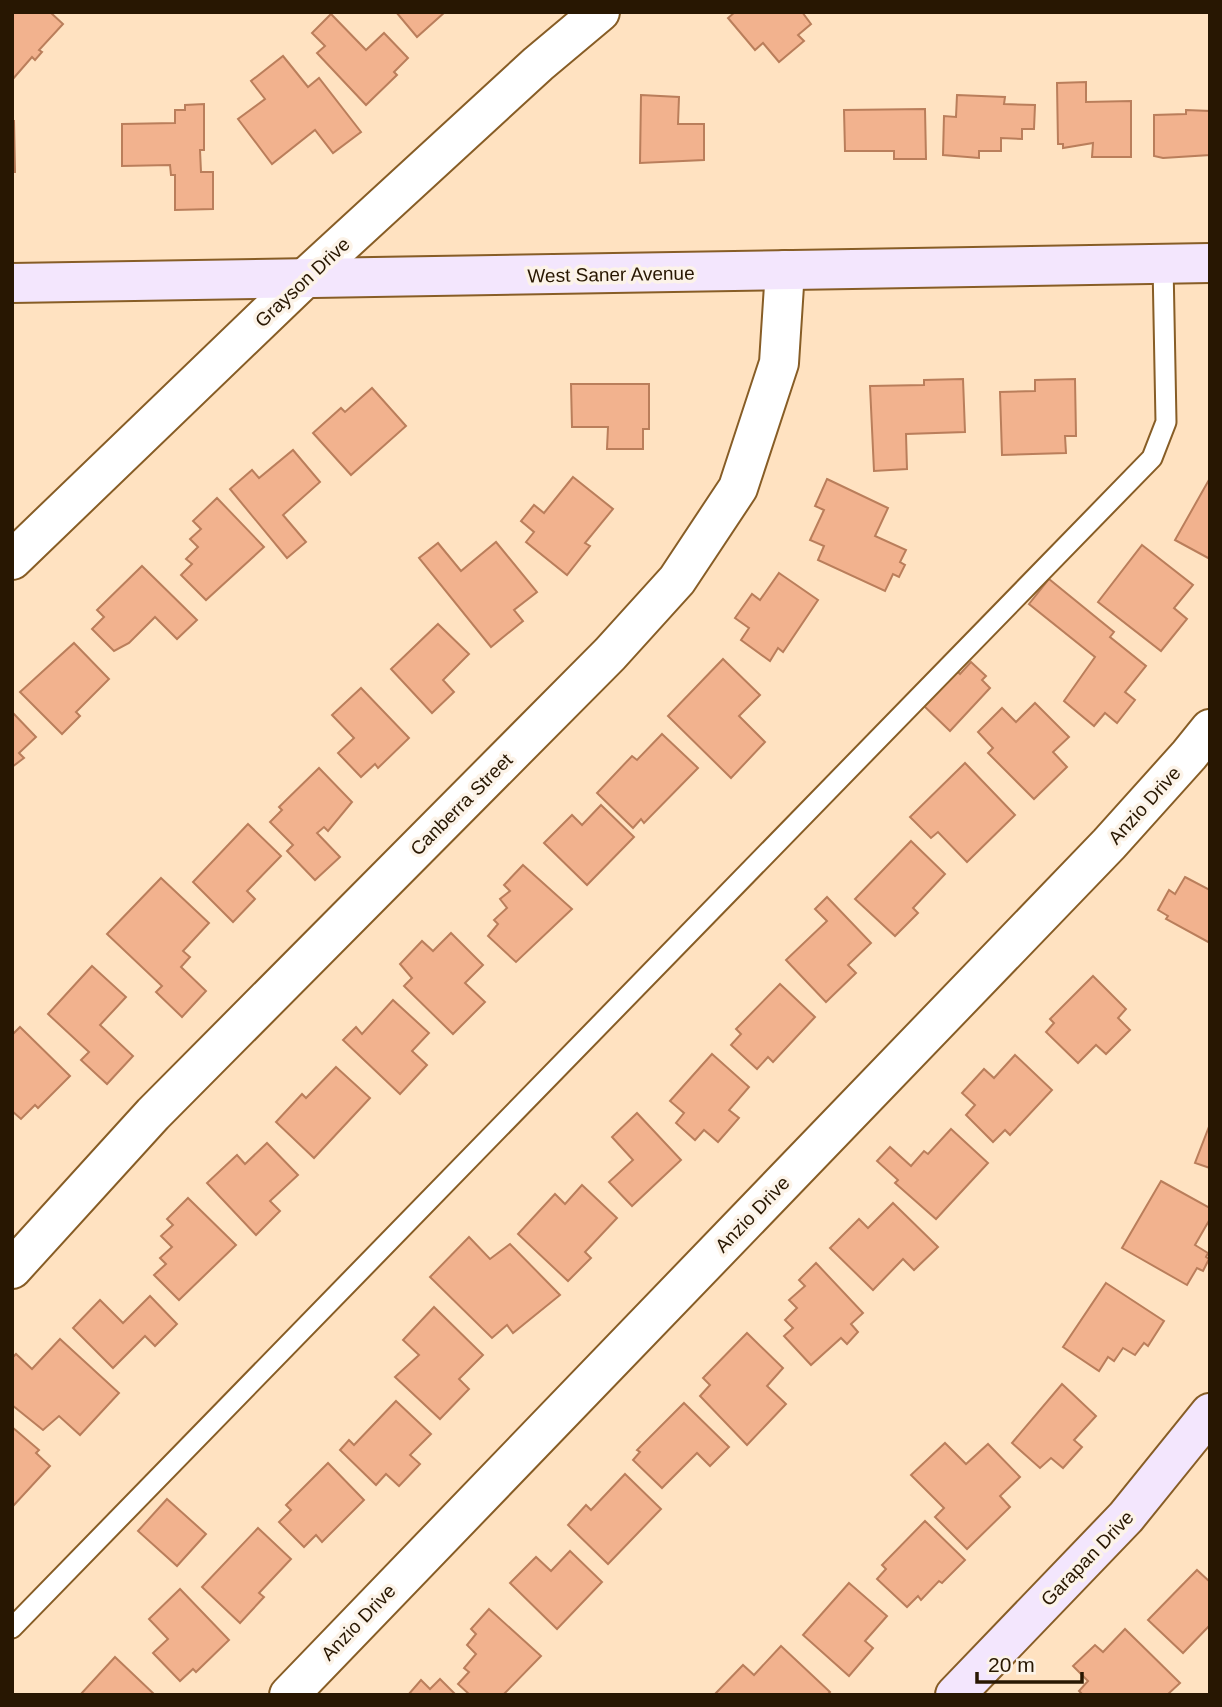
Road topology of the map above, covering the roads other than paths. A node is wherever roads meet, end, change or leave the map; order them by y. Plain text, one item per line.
1 (600, 12) edge
2 (1210, 263) edge
3 (1163, 264) junction
4 (785, 270) junction
5 (304, 279) junction
6 (12, 283) edge
7 (12, 560) edge
8 (1203, 746) edge
9 (12, 1269) edge
10 (1210, 1413) edge
11 (12, 1628) edge
12 (289, 1695) edge
13 (955, 1695) edge

1 - 5 street, Grayson Drive
2 - 3 street, West Saner Avenue
3 - 4 street, West Saner Avenue
3 - 11 lane
4 - 5 street, West Saner Avenue
4 - 9 street, Canberra Street
5 - 6 street, West Saner Avenue
5 - 7 street, Grayson Drive
8 - 12 street, Anzio Drive
10 - 13 street, Garapan Drive

